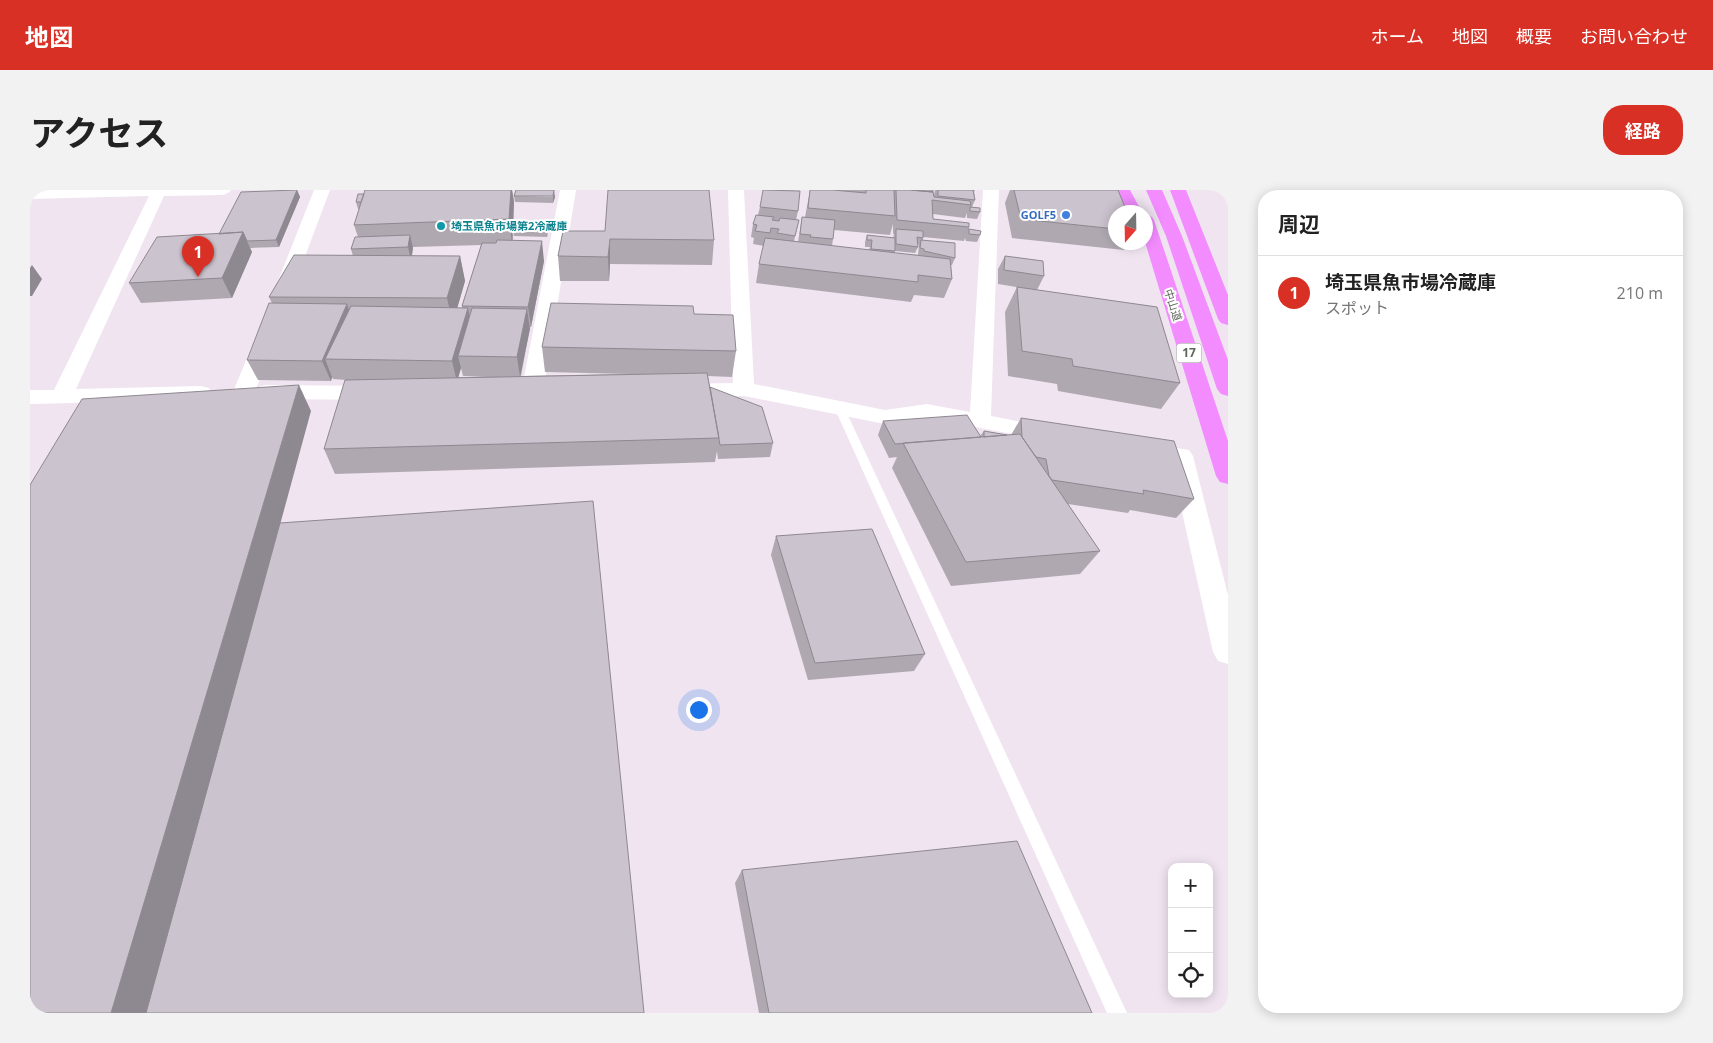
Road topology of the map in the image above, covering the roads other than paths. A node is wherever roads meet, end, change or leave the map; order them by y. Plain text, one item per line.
1 (223, 190) edge
2 (322, 190) edge
3 (568, 190) edge
4 (736, 190) edge
5 (991, 190) edge
6 (1122, 190) edge
7 (1134, 190) edge
8 (1154, 190) edge
9 (1178, 190) edge
10 (159, 191) edge
11 (30, 194) edge
12 (1130, 205) edge
13 (1140, 205) edge
14 (1174, 236) junction
15 (1153, 244) edge
16 (1228, 319) edge
17 (1228, 335) edge
18 (744, 390) junction
19 (1228, 390) edge
20 (657, 391) edge
21 (244, 392) junction
22 (403, 393) edge
23 (531, 393) edge
24 (62, 396) junction
25 (30, 397) edge
26 (840, 409) junction
27 (980, 421) junction
28 (1076, 438) edge
29 (1123, 446) edge
30 (1228, 476) edge
31 (1228, 652) edge
32 (1117, 1013) edge

1 - 10 street
2 - 21 street
3 - 23 street
4 - 18 street
5 - 27 street
6 - 12 highway
7 - 13 highway, 中山道 / 17
8 - 14 highway, 17
9 - 16 highway
10 - 11 street
10 - 24 street
14 - 17 highway
14 - 19 highway, 17
15 - 30 highway, 中山道 / 17
18 - 20 street
18 - 26 street
21 - 22 street
21 - 24 street
24 - 25 street
26 - 27 street
26 - 32 lane
27 - 28 street
29 - 31 street

